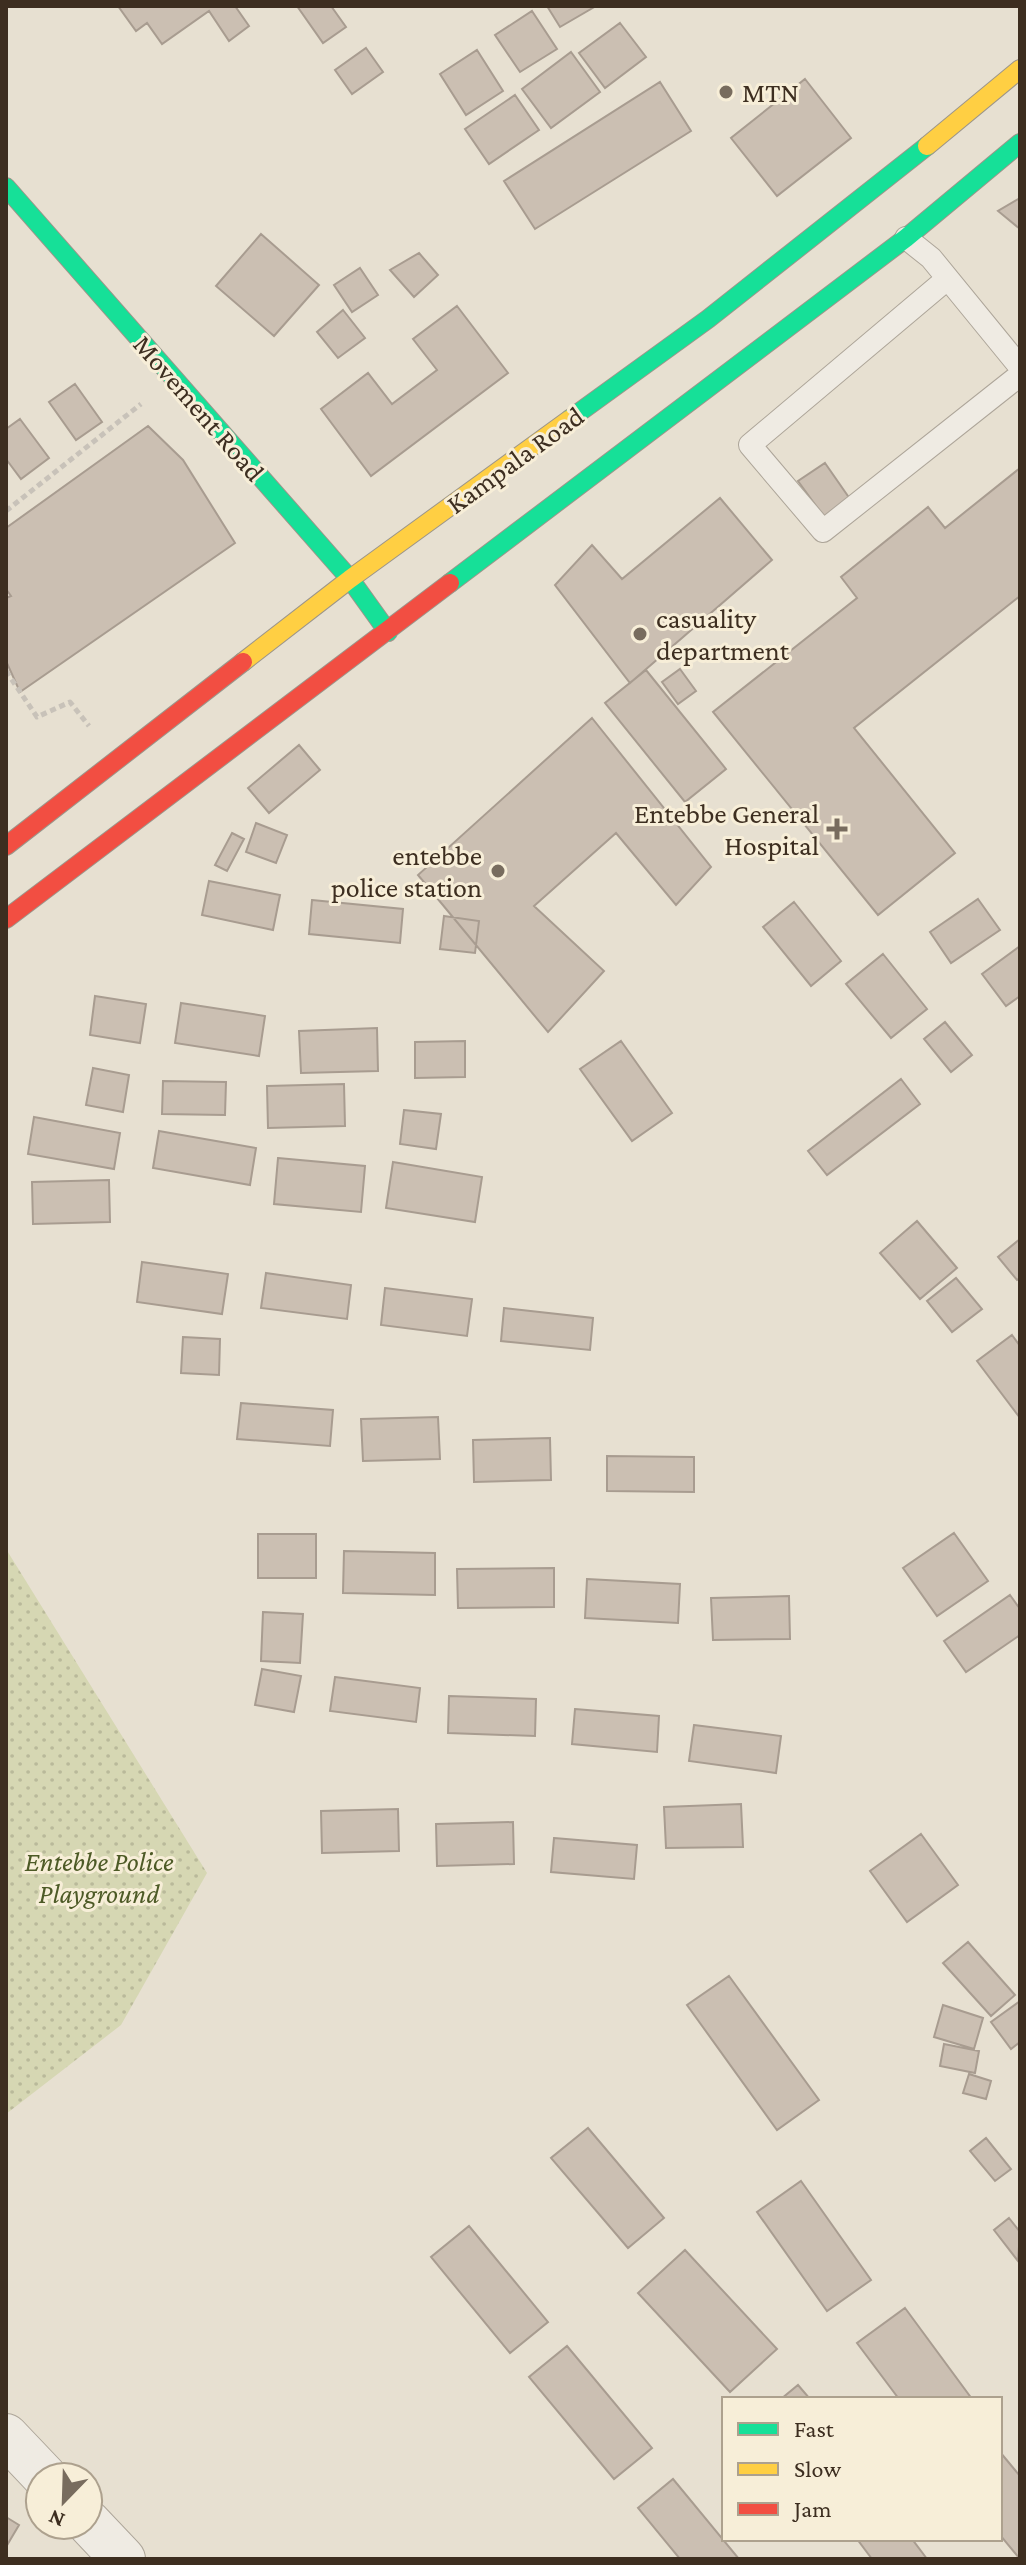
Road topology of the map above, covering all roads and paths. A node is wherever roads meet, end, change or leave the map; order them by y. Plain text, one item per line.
1 (1020, 69) edge
2 (1020, 143) edge
3 (6, 187) edge
4 (901, 232) junction
5 (947, 279) junction
6 (1020, 367) edge
7 (1020, 375) edge
8 (173, 378) junction
9 (6, 511) edge
10 (350, 579) junction
11 (388, 632) junction
12 (6, 671) edge
13 (116, 760) junction
14 (6, 846) edge
15 (6, 919) edge
16 (6, 2436) edge
17 (30, 2461) edge
18 (104, 2539) edge
19 (123, 2559) edge

1 - 10 main road, Kampala Road
2 - 4 main road, Kampala Road
3 - 8 main road, Movement Road
4 - 5 lane
4 - 11 main road, Kampala Road
5 - 6 lane
5 - 7 lane
8 - 9 path
8 - 10 main road, Movement Road
10 - 11 main road, Movement Road
10 - 13 main road, Kampala Road
11 - 15 main road, Kampala Road
12 - 13 path
13 - 14 main road, Kampala Road
16 - 17 street
18 - 19 street

